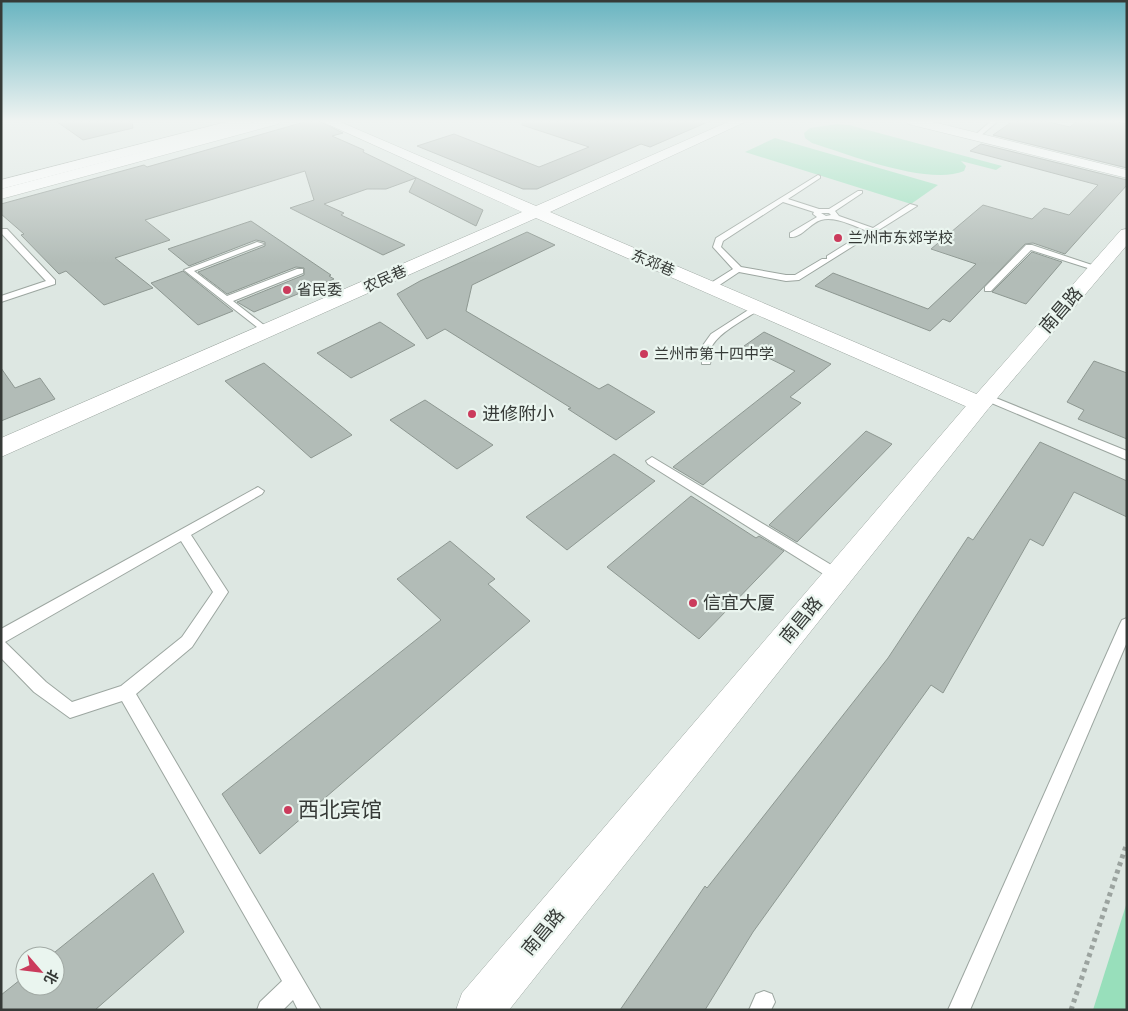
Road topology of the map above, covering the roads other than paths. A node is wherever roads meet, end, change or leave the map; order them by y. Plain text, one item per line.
1 (47, 168) edge
2 (65, 168) edge
3 (98, 168) edge
4 (433, 168) edge
5 (635, 168) edge
6 (1106, 168) edge
7 (1126, 173) edge
8 (818, 177) dead end
9 (1, 180) edge
10 (1, 185) edge
11 (860, 192) dead end
12 (1, 194) edge
13 (784, 200) junction
14 (913, 206) dead end
15 (535, 213) junction
16 (820, 214) junction
17 (833, 214) junction
18 (4, 231) dead end
19 (874, 231) junction
20 (1127, 234) edge
21 (793, 235) dead end
22 (260, 244) dead end
23 (1097, 268) junction
24 (738, 269) junction
25 (300, 271) dead end
26 (710, 288) junction
27 (988, 289) dead end
28 (1, 299) edge
29 (226, 300) junction
30 (756, 308) junction
31 (266, 331) junction
32 (706, 362) dead end
33 (984, 400) junction
34 (1, 448) edge
35 (1127, 456) edge
36 (652, 462) dead end
37 (258, 491) dead end
38 (183, 534) junction
39 (838, 576) junction
40 (1127, 624) edge
41 (1, 637) edge
42 (1, 647) edge
43 (126, 692) junction
44 (294, 984) junction
45 (268, 1010) edge
46 (310, 1010) edge
47 (479, 1010) edge
48 (959, 1010) edge

1 - 9 street
2 - 10 street
3 - 12 street
4 - 15 street, 东郊巷
5 - 15 street, 农民巷
6 - 7 street
8 - 13 lane
11 - 17 lane
13 - 16 lane
13 - 24 lane
14 - 19 lane
15 - 26 street, 东郊巷
15 - 31 street, 农民巷
16 - 17 lane
16 - 21 lane
17 - 19 lane
18 - 28 lane
19 - 24 lane
20 - 23 street, 南昌路
22 - 29 lane
23 - 27 lane
23 - 33 street, 南昌路
24 - 26 lane
25 - 29 lane
26 - 30 street, 东郊巷
29 - 31 lane
30 - 32 lane
30 - 33 street, 东郊巷
31 - 34 street, 农民巷
33 - 35 lane
33 - 39 street, 南昌路
36 - 39 lane
37 - 38 lane
38 - 41 lane
38 - 43 lane
39 - 47 street, 南昌路
40 - 48 lane
42 - 43 lane
43 - 44 lane
44 - 45 lane
44 - 46 lane

